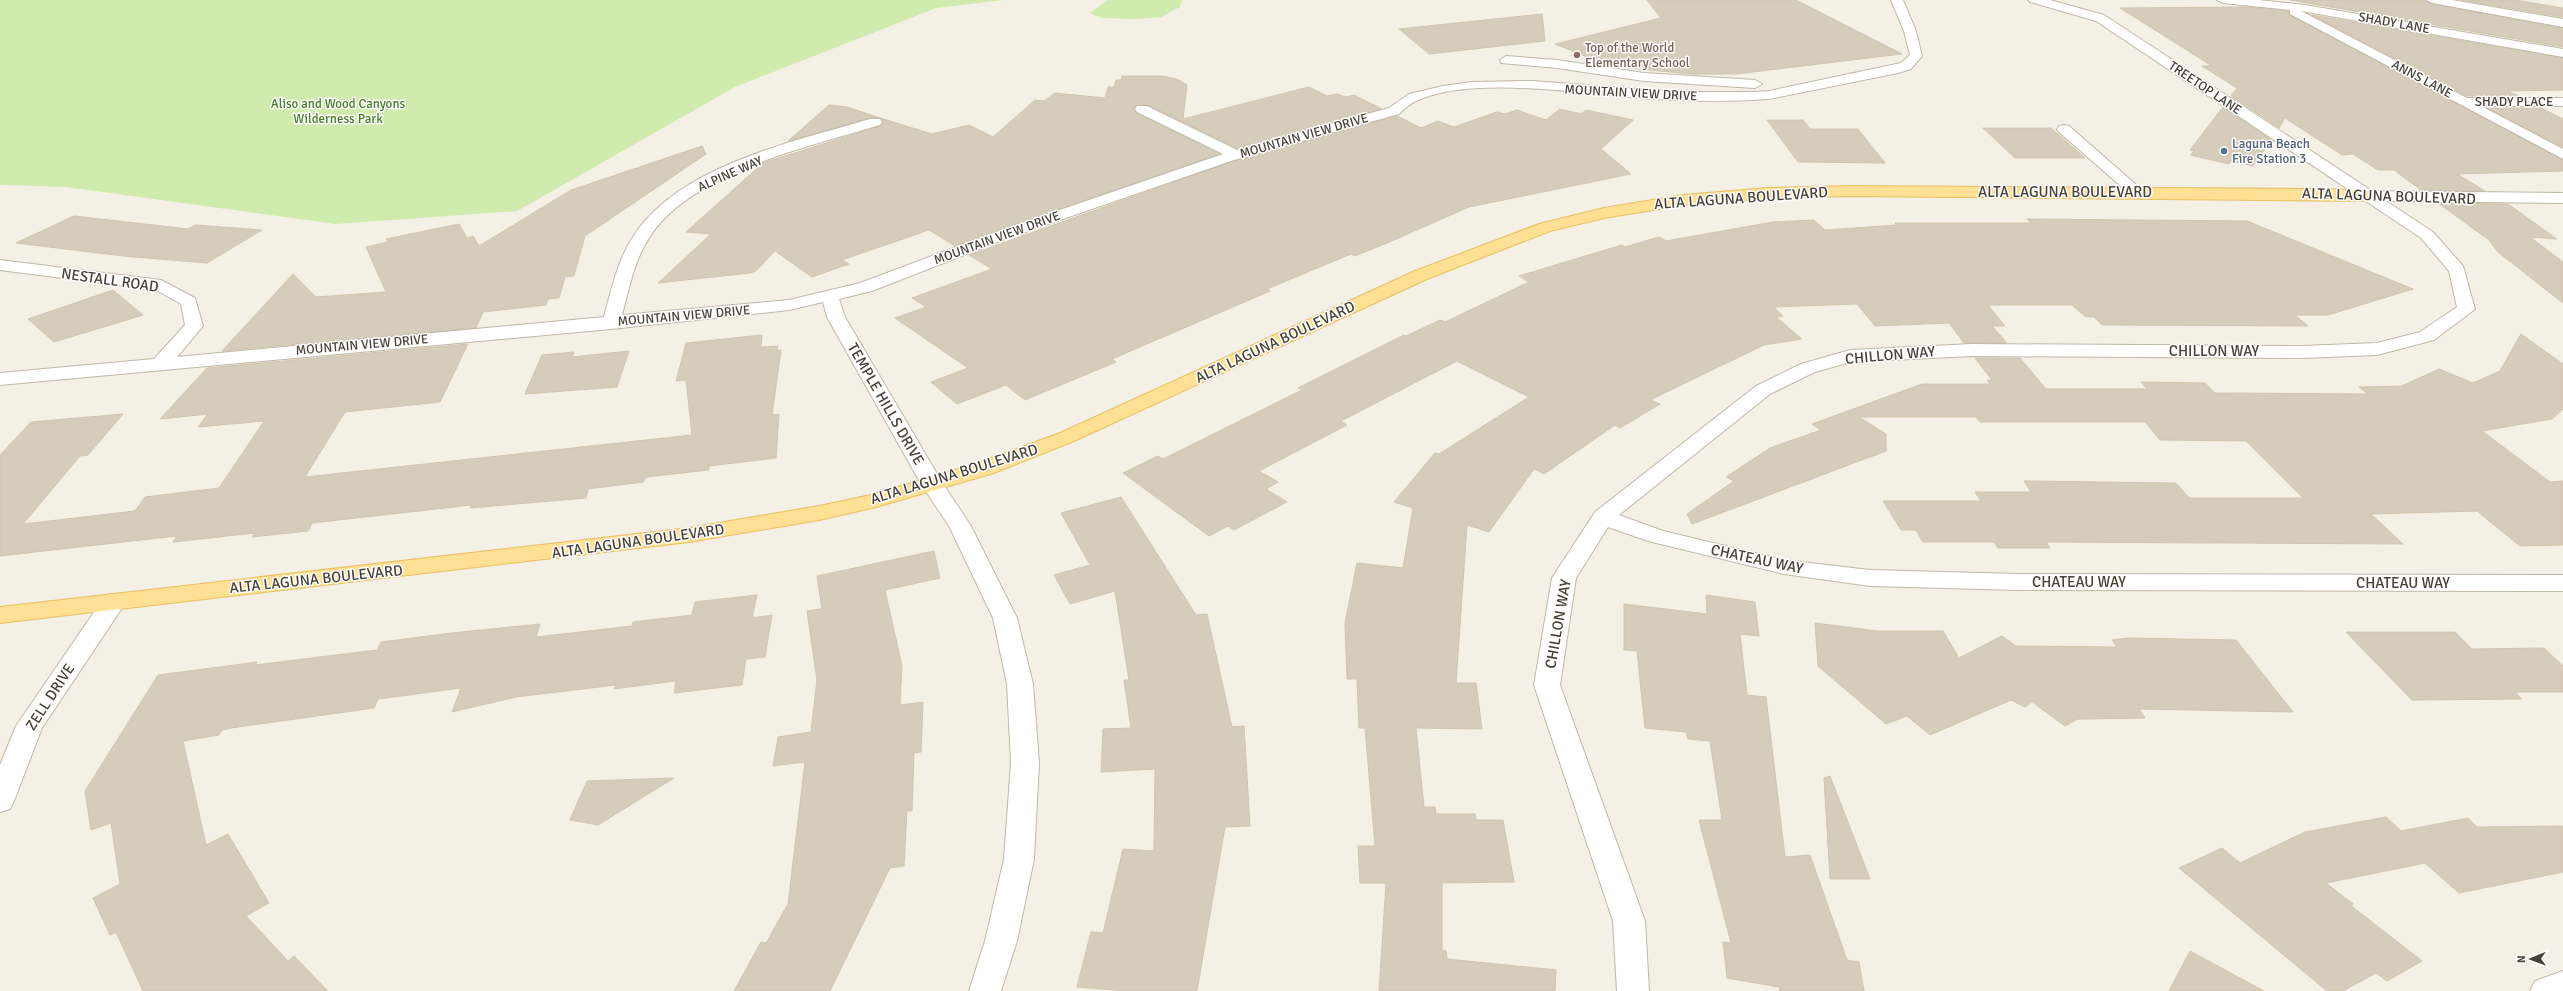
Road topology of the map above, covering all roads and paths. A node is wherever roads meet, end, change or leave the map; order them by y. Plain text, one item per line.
1 (1897, 0) edge
2 (2034, 0) edge
3 (2087, 0) edge
4 (2223, 0) edge
5 (2432, 0) edge
6 (2281, 5) junction
7 (2066, 7) junction
8 (2563, 23) edge
9 (2563, 54) edge
10 (1506, 60) dead end
11 (1798, 89) junction
12 (2465, 102) junction
13 (2563, 102) edge
14 (1142, 109) dead end
15 (875, 122) dead end
16 (2064, 130) dead end
17 (1236, 155) junction
18 (2563, 155) edge
19 (2136, 192) junction
20 (2368, 196) junction
21 (2563, 198) edge
22 (0, 265) edge
23 (830, 297) junction
24 (611, 323) junction
25 (160, 364) junction
26 (0, 380) edge
27 (932, 484) junction
28 (1603, 518) junction
29 (2563, 583) edge
30 (114, 602) junction
31 (0, 615) edge
32 (0, 801) edge
33 (2563, 985) edge
34 (986, 991) edge
35 (1633, 991) edge
36 (2546, 991) edge

1 - 11 street, MOUNTAIN VIEW DRIVE
2 - 7 street, TREETOP LANE
3 - 7 street
4 - 6 street, SHADY LANE
5 - 8 street
6 - 9 street, SHADY LANE
6 - 12 street, ANNS LANE
7 - 20 street, TREETOP LANE
10 - 11 street
11 - 17 street, MOUNTAIN VIEW DRIVE
12 - 13 street, SHADY PLACE
12 - 18 street, ANNS LANE
14 - 17 street
15 - 24 street, ALPINE WAY
16 - 19 street
17 - 23 street, MOUNTAIN VIEW DRIVE
19 - 20 main road, ALTA LAGUNA BOULEVARD
19 - 27 main road, ALTA LAGUNA BOULEVARD
20 - 21 street, ALTA LAGUNA BOULEVARD
20 - 28 street, CHILLON WAY
22 - 25 street, NESTALL ROAD
23 - 24 street, MOUNTAIN VIEW DRIVE
23 - 27 street, TEMPLE HILLS DRIVE
24 - 25 street, MOUNTAIN VIEW DRIVE
25 - 26 street, MOUNTAIN VIEW DRIVE
27 - 30 main road, ALTA LAGUNA BOULEVARD
27 - 34 street, TEMPLE HILLS DRIVE
28 - 29 street, CHATEAU WAY
28 - 35 street, CHILLON WAY
30 - 31 main road, ALTA LAGUNA BOULEVARD
30 - 32 street, ZELL DRIVE
33 - 36 street

